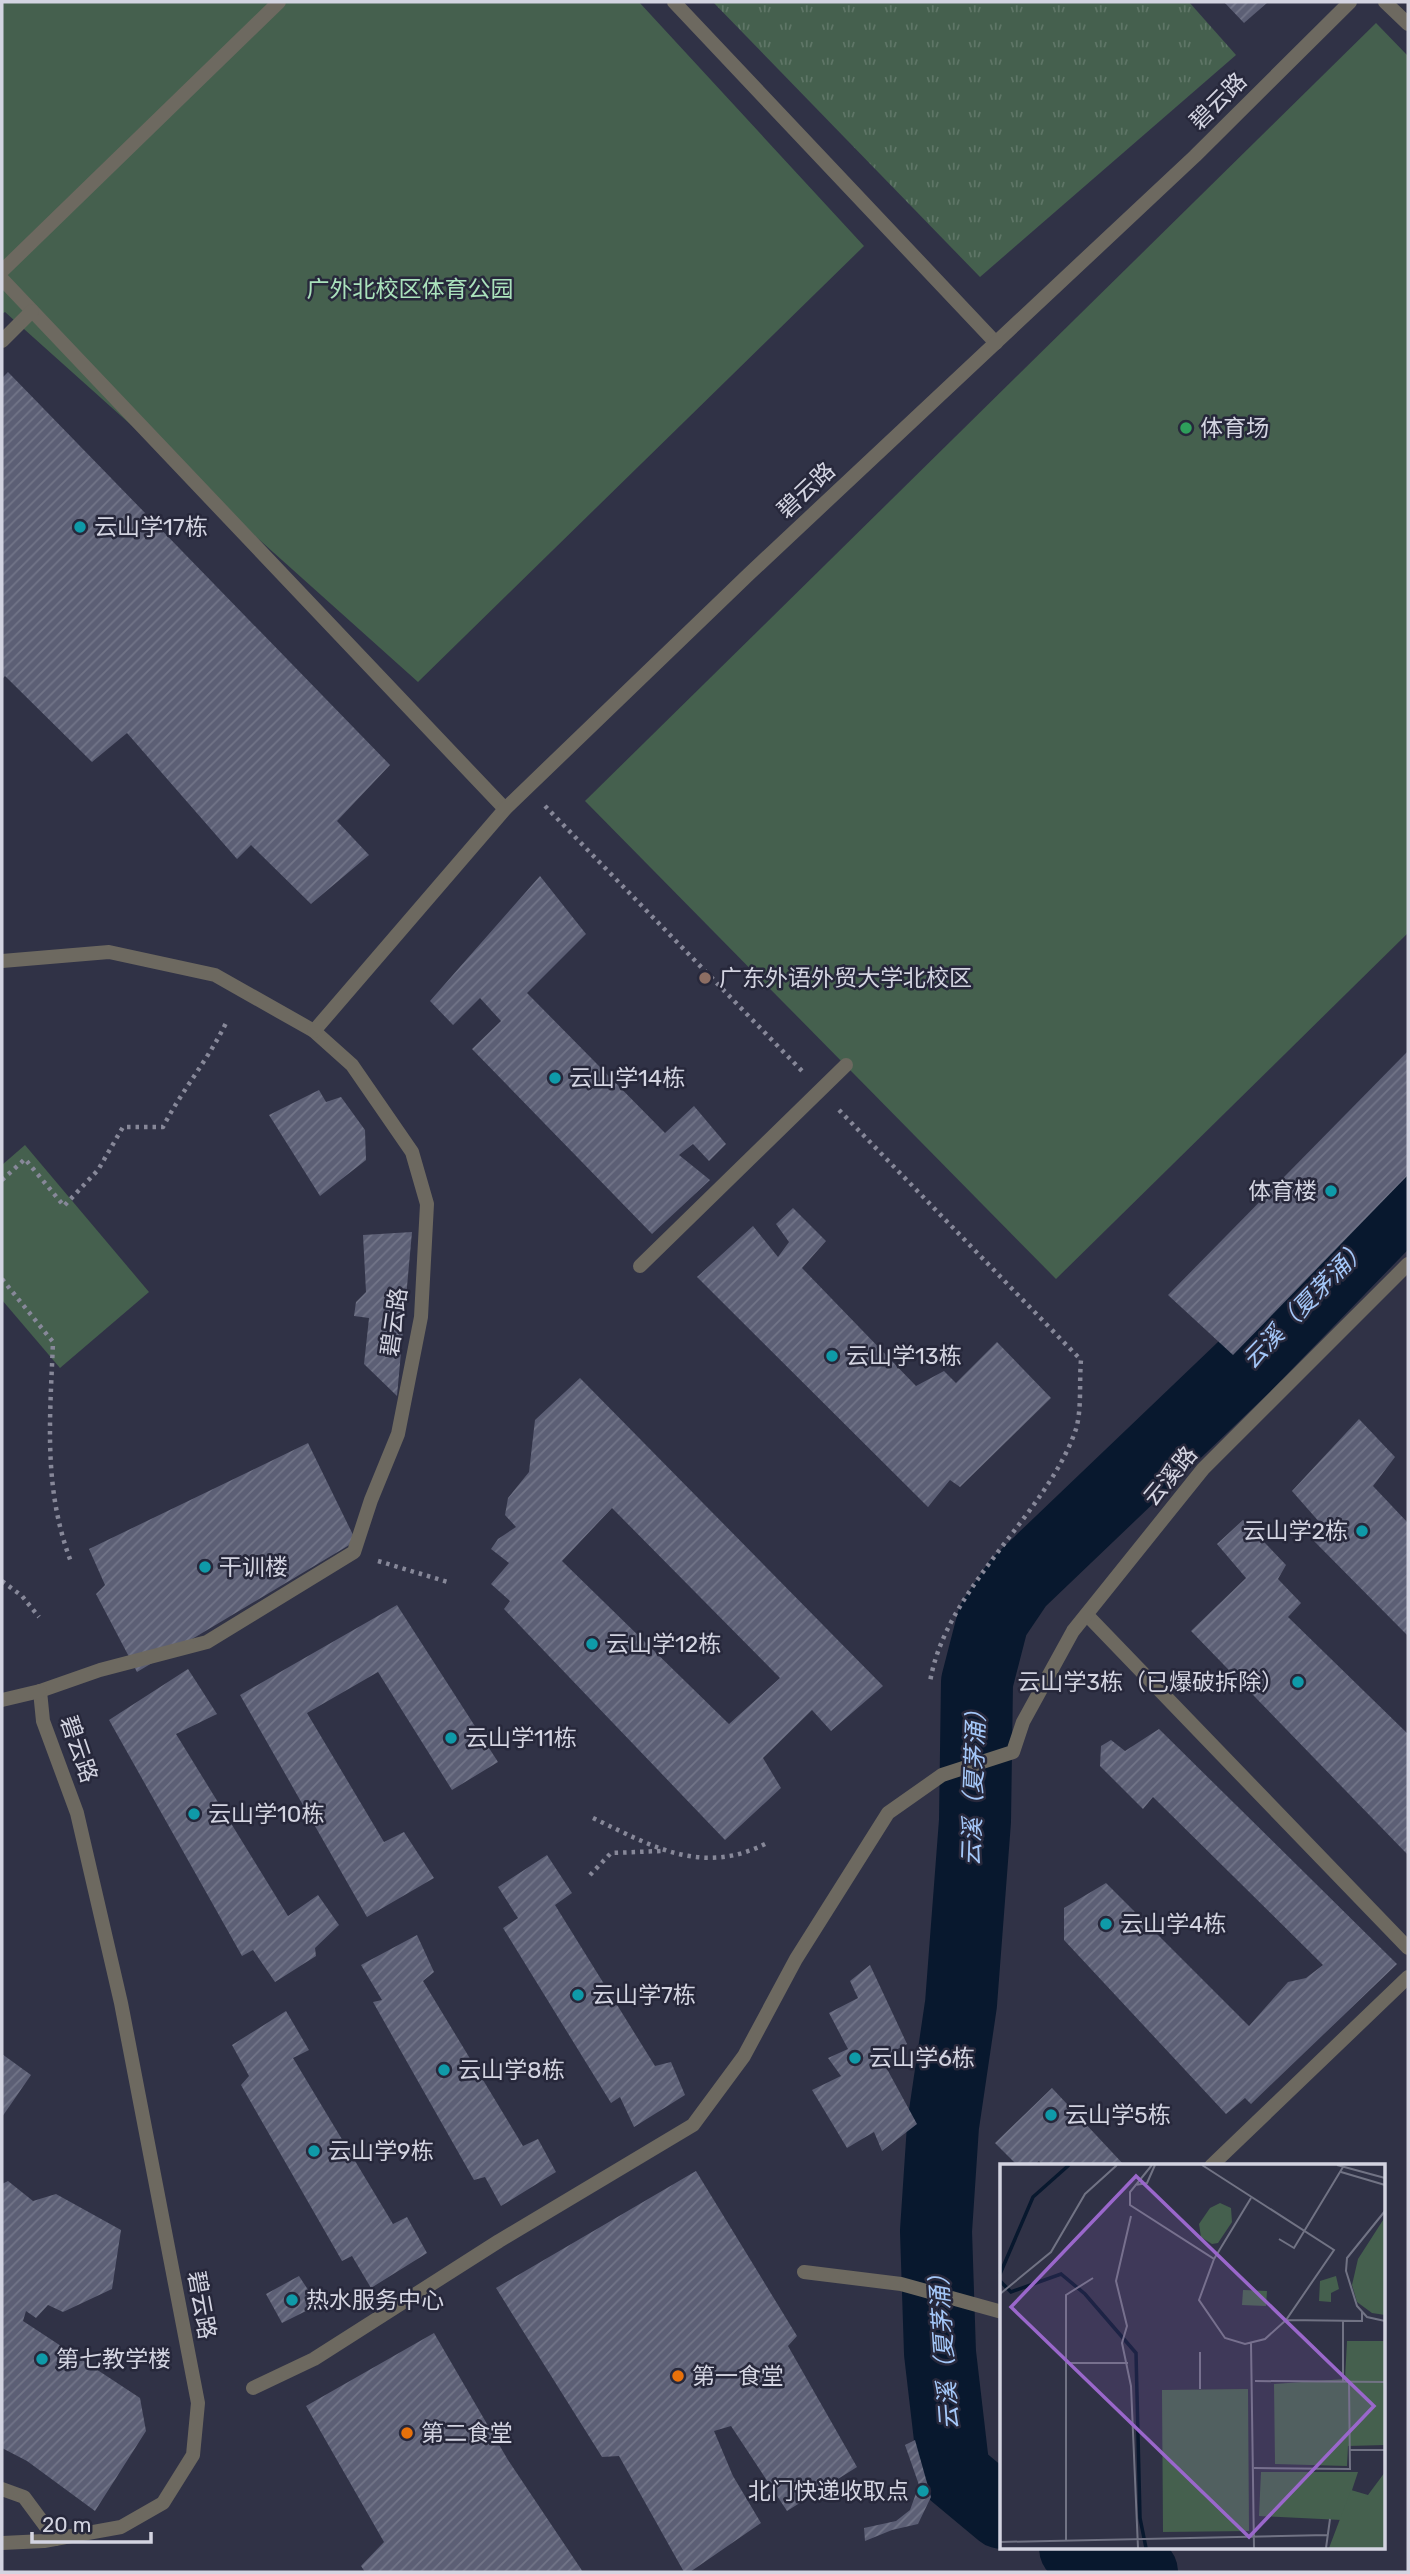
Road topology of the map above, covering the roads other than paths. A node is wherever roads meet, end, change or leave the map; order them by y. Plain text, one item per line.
1 (279, 2) edge
2 (674, 2) edge
3 (1350, 2) edge
4 (1385, 2) edge
5 (1408, 24) edge
6 (2, 271) edge
7 (2, 279) edge
8 (32, 311) junction
9 (2, 341) edge
10 (996, 343) junction
11 (505, 809) junction
12 (2, 961) edge
13 (314, 1031) junction
14 (846, 1065) dead end
15 (1408, 1264) edge
16 (640, 1266) dead end
17 (1087, 1615) junction
18 (40, 1691) junction
19 (2, 1700) edge
20 (1408, 1948) edge
21 (1408, 1977) edge
22 (1214, 2164) edge
23 (804, 2272) dead end
24 (1000, 2311) edge
25 (253, 2388) dead end
26 (2, 2488) edge
27 (54, 2539) junction
28 (2, 2543) edge

1 - 6 lane
2 - 10 lane
3 - 10 lane, 碧云路
4 - 5 lane
7 - 8 lane
8 - 9 lane
8 - 11 lane
10 - 11 lane, 碧云路
11 - 13 lane, 碧云路
12 - 13 lane, 碧云路
13 - 18 lane, 碧云路
14 - 16 lane
15 - 17 lane, 云溪路
17 - 20 lane
17 - 25 lane, 云溪路
18 - 19 lane
18 - 27 lane, 碧云路
21 - 22 lane
23 - 24 lane
26 - 27 lane
27 - 28 lane, 碧云路

